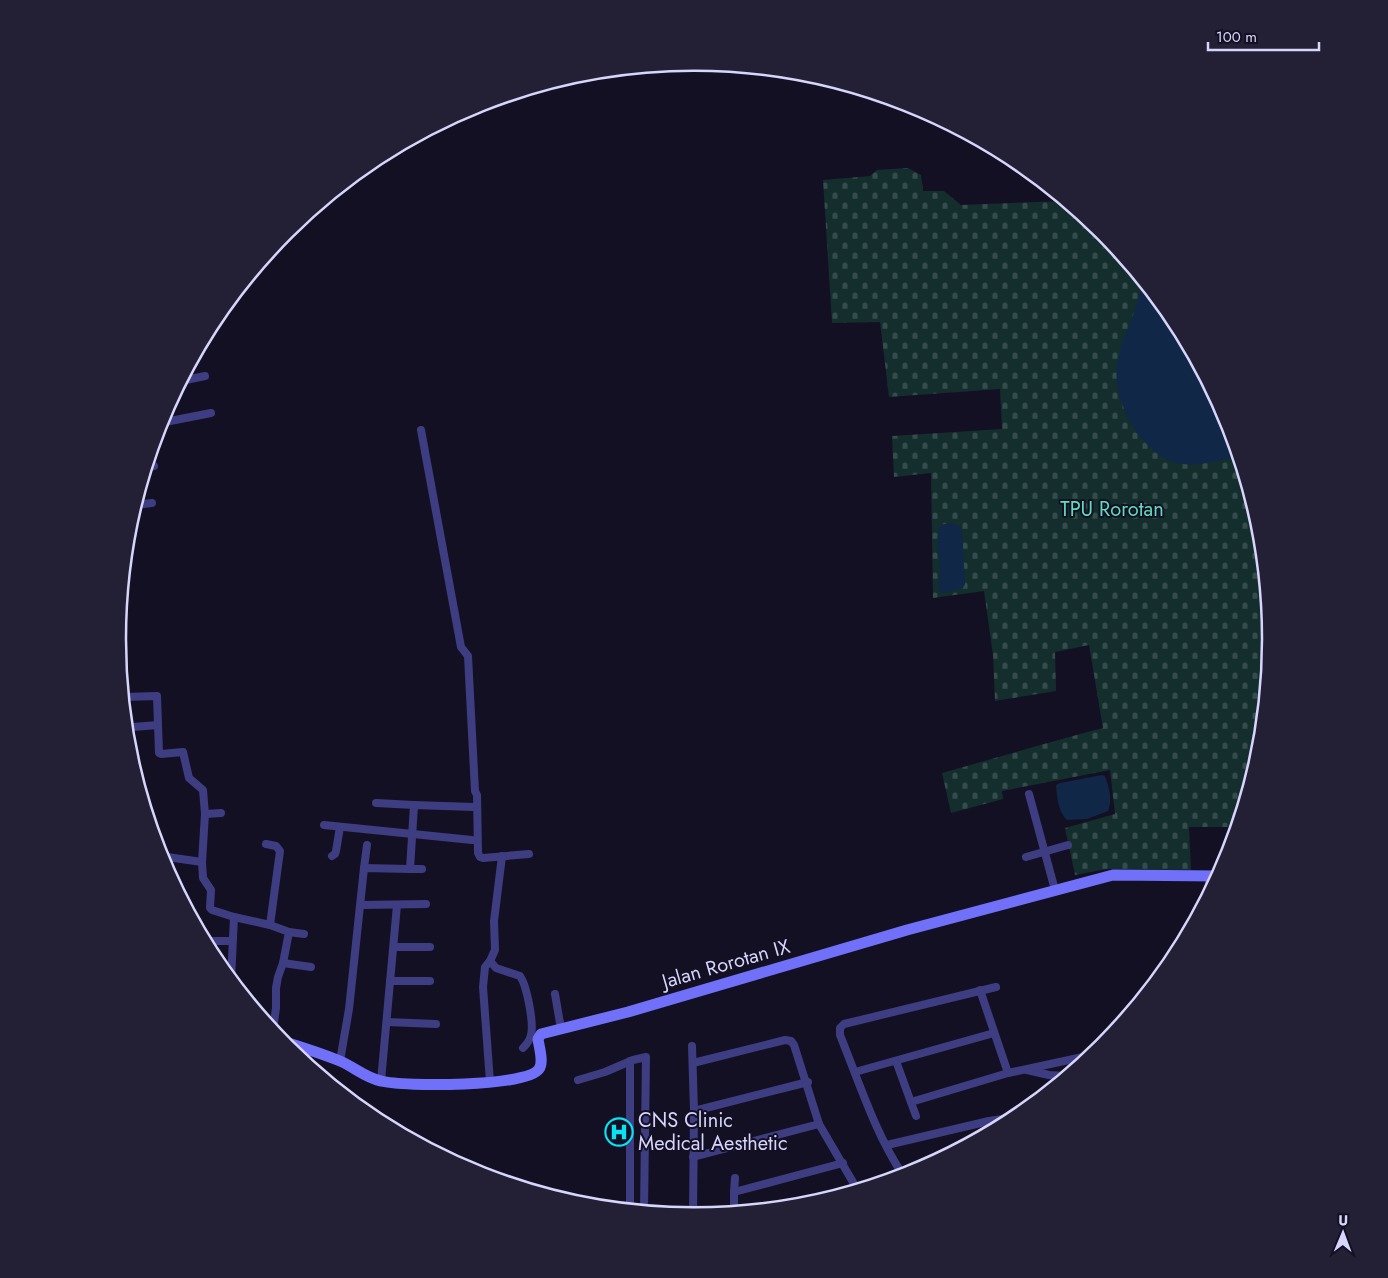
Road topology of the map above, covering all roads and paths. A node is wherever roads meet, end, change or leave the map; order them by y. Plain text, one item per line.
1 (205, 376) dead end
2 (190, 379) edge
3 (211, 413) dead end
4 (169, 421) edge
5 (421, 430) dead end
6 (152, 503) dead end
7 (143, 504) edge
8 (129, 697) edge
9 (158, 726) junction
10 (133, 727) dead end
11 (1029, 794) dead end
12 (376, 804) dead end
13 (414, 805) junction
14 (474, 807) dead end
15 (221, 813) dead end
16 (205, 814) junction
17 (324, 825) dead end
18 (340, 827) junction
19 (412, 833) junction
20 (472, 840) dead end
21 (266, 844) dead end
22 (367, 845) dead end
23 (1068, 845) dead end
24 (1045, 852) junction
25 (530, 854) dead end
26 (332, 856) dead end
27 (502, 856) junction
28 (170, 857) edge
29 (1026, 857) dead end
30 (202, 862) junction
31 (364, 868) junction
32 (410, 869) junction
33 (422, 869) dead end
34 (1210, 876) edge
35 (1055, 890) junction
36 (426, 904) dead end
37 (361, 905) junction
38 (397, 905) junction
39 (234, 917) junction
40 (270, 925) junction
41 (289, 932) junction
42 (304, 934) dead end
43 (214, 941) edge
44 (232, 941) junction
45 (394, 946) junction
46 (430, 947) dead end
47 (490, 961) junction
48 (284, 963) junction
49 (231, 967) edge
50 (311, 967) dead end
51 (390, 981) junction
52 (430, 981) dead end
53 (996, 987) dead end
54 (980, 990) junction
55 (555, 994) dead end
56 (274, 1021) edge
57 (386, 1022) junction
58 (436, 1024) dead end
59 (561, 1029) junction
60 (994, 1033) junction
61 (692, 1046) dead end
62 (301, 1047) edge
63 (523, 1048) dead end
64 (1076, 1059) edge
65 (340, 1061) junction
66 (630, 1061) junction
67 (896, 1061) junction
68 (693, 1063) junction
69 (1025, 1070) junction
70 (855, 1072) junction
71 (1008, 1074) junction
72 (1057, 1075) edge
73 (578, 1080) dead end
74 (381, 1081) junction
75 (490, 1082) junction
76 (808, 1082) junction
77 (911, 1102) junction
78 (694, 1111) junction
79 (916, 1116) dead end
80 (995, 1120) edge
81 (820, 1124) junction
82 (886, 1145) junction
83 (693, 1157) junction
84 (843, 1163) junction
85 (899, 1168) edge
86 (735, 1178) dead end
87 (854, 1183) edge
88 (734, 1192) junction
89 (630, 1203) edge
90 (644, 1205) edge
91 (734, 1206) edge
92 (693, 1207) edge

1 - 2 street
3 - 4 street
5 - 27 street
6 - 7 street
8 - 9 street
9 - 10 street
9 - 16 street
11 - 24 street
12 - 13 street
13 - 14 street
13 - 19 street
15 - 16 street
16 - 30 street
17 - 18 street
18 - 19 street
18 - 26 street
19 - 20 street
19 - 32 street
21 - 40 street
22 - 31 street
23 - 24 street
24 - 29 street
24 - 35 street
25 - 27 street
27 - 47 street
28 - 30 street
30 - 39 street
31 - 32 street
31 - 37 street
32 - 33 street
34 - 35 street, Jalan Rorotan IX
35 - 59 street, Jalan Rorotan IX
36 - 38 street
37 - 38 street
37 - 65 street
38 - 45 street
39 - 40 street
39 - 44 street
40 - 41 street
41 - 42 street
41 - 48 street
43 - 44 street
44 - 49 street
45 - 46 street
45 - 51 street
47 - 63 street
47 - 75 street
48 - 50 street
48 - 56 street
51 - 52 street
51 - 57 street
53 - 54 street
54 - 60 street
54 - 70 street
55 - 59 street
57 - 58 street
57 - 74 street
59 - 75 street, Jalan Rorotan IX
60 - 67 street
60 - 71 street
61 - 68 street
62 - 65 street, Jalan Rorotan IX
64 - 69 street
65 - 74 street, Jalan Rorotan IX
66 - 73 street
66 - 89 street
66 - 90 street
67 - 70 street
67 - 77 street
68 - 76 street
68 - 78 street
69 - 71 street
69 - 72 street
70 - 82 street
71 - 77 street
74 - 75 street, Jalan Rorotan IX
76 - 78 street
76 - 81 street
77 - 79 street
78 - 83 street
80 - 82 street
81 - 83 street
81 - 84 street
82 - 85 street
83 - 92 street
84 - 87 street
84 - 88 street
86 - 88 street
88 - 91 street

